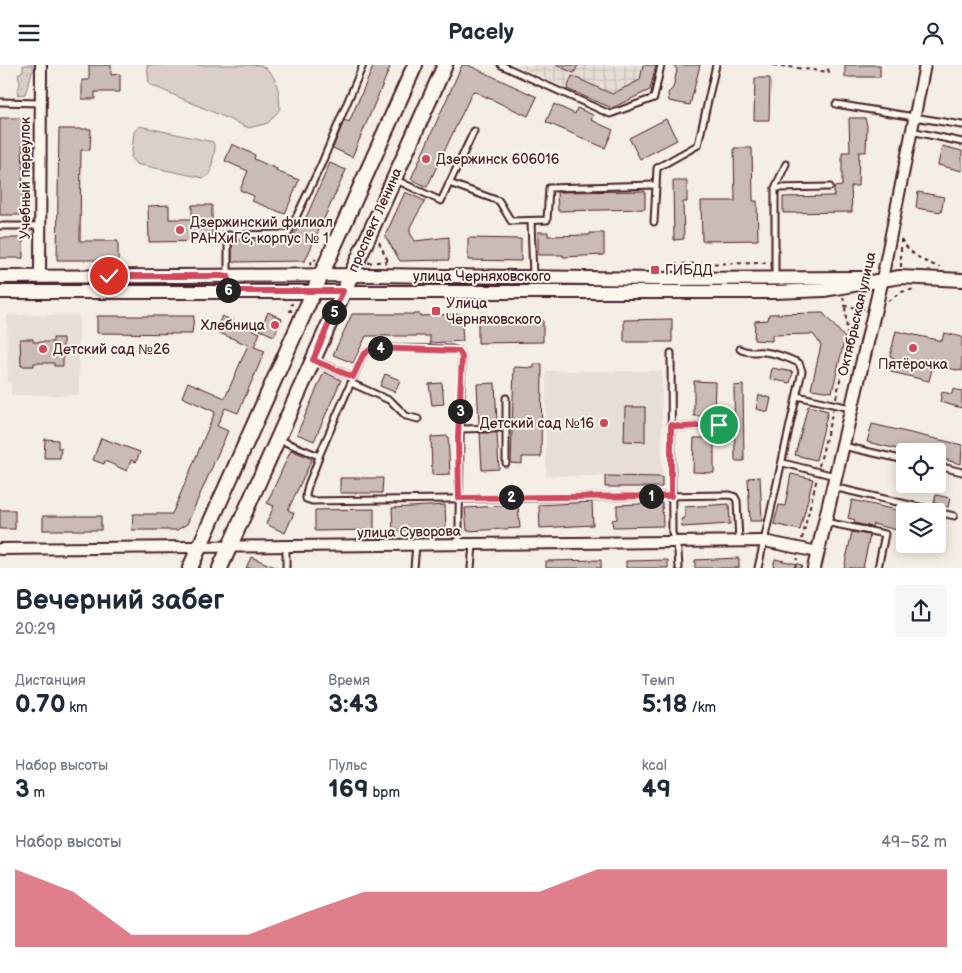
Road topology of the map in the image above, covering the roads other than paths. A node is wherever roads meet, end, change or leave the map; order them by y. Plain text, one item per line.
1 (41, 65) edge
2 (363, 65) edge
3 (415, 65) edge
4 (445, 65) edge
5 (501, 65) edge
6 (662, 65) edge
7 (716, 65) edge
8 (925, 65) edge
9 (0, 103) edge
10 (41, 103) junction
11 (836, 104) dead end
12 (914, 117) junction
13 (962, 125) edge
14 (474, 131) dead end
15 (911, 131) junction
16 (962, 142) edge
17 (786, 165) dead end
18 (394, 179) junction
19 (449, 183) junction
20 (656, 185) junction
21 (830, 187) dead end
22 (775, 188) junction
23 (531, 221) junction
24 (654, 222) dead end
25 (0, 226) edge
26 (40, 226) junction
27 (322, 275) junction
28 (350, 275) junction
29 (228, 276) junction
30 (0, 277) edge
31 (40, 277) junction
32 (533, 277) junction
33 (775, 277) junction
34 (882, 279) junction
35 (962, 280) edge
36 (228, 291) junction
37 (314, 291) junction
38 (343, 291) junction
39 (0, 292) edge
40 (39, 292) junction
41 (740, 349) dead end
42 (671, 353) dead end
43 (313, 360) junction
44 (353, 377) junction
45 (351, 383) junction
46 (797, 396) junction
47 (506, 398) dead end
48 (852, 408) junction
49 (418, 419) dead end
50 (671, 425) junction
51 (719, 425) dead end
52 (506, 428) junction
53 (459, 429) junction
54 (277, 439) junction
55 (842, 446) junction
56 (318, 456) junction
57 (896, 457) edge
58 (506, 463) dead end
59 (783, 463) junction
60 (946, 468) edge
61 (962, 472) edge
62 (834, 481) junction
63 (671, 496) junction
64 (459, 498) junction
65 (910, 503) edge
66 (946, 514) edge
67 (954, 516) dead end
68 (825, 522) junction
69 (739, 541) junction
70 (764, 541) junction
71 (675, 542) junction
72 (416, 545) junction
73 (459, 545) junction
74 (473, 545) junction
75 (286, 547) junction
76 (229, 548) junction
77 (0, 549) edge
78 (199, 549) junction
79 (818, 553) junction
80 (190, 568) edge
81 (220, 568) edge
82 (286, 568) edge
83 (414, 568) edge
84 (471, 568) edge
85 (679, 568) edge
86 (758, 568) edge
87 (814, 568) edge
88 (878, 568) edge

1 - 10 street, Учебный переулок
2 - 29 lane
3 - 27 main road, проспект Ленина
4 - 18 main road, проспект Ленина
5 - 6 lane
7 - 20 lane
8 - 12 street, Октябрьская улица
9 - 10 lane
10 - 26 street, Учебный переулок
11 - 12 lane
12 - 13 lane
12 - 15 street, Октябрьская улица
14 - 19 lane
15 - 16 lane
15 - 34 street, Октябрьская улица
17 - 22 lane
18 - 19 lane
18 - 28 main road, проспект Ленина
19 - 23 lane
20 - 23 lane
20 - 24 lane
21 - 22 lane
22 - 33 lane
23 - 32 lane
25 - 26 lane
26 - 31 street, Учебный переулок
27 - 28 street
27 - 29 street
27 - 37 main road, проспект Ленина
28 - 32 street
28 - 38 main road, проспект Ленина
29 - 31 street
29 - 36 lane
30 - 31 street
31 - 40 street, Учебный переулок
32 - 33 street
33 - 34 street
34 - 35 street, улица Черняховского
34 - 38 street, улица Черняховского
34 - 48 street, Октябрьская улица
36 - 37 street, улица Черняховского
36 - 40 street, улица Черняховского
37 - 38 street, улица Черняховского
37 - 78 main road, проспект Ленина
38 - 43 main road, проспект Ленина
39 - 40 street, улица Черняховского
41 - 46 lane
42 - 50 lane
43 - 44 lane
43 - 54 main road, проспект Ленина
44 - 45 lane
44 - 53 lane
45 - 49 lane
45 - 56 lane
46 - 48 lane
46 - 59 lane
47 - 52 lane
48 - 55 street, Октябрьская улица
50 - 51 lane
50 - 63 lane
52 - 53 lane
52 - 58 lane
53 - 64 lane
54 - 56 lane
54 - 76 main road, проспект Ленина
55 - 57 lane
55 - 62 street, Октябрьская улица
56 - 64 lane
59 - 62 lane
59 - 70 lane
60 - 61 lane
62 - 65 lane
62 - 68 street, Октябрьская улица
63 - 64 lane
63 - 69 lane
63 - 71 lane
64 - 73 lane
66 - 67 lane
68 - 79 street, Октябрьская улица
68 - 88 lane
69 - 70 street, улица Суворова
69 - 71 street, улица Суворова
70 - 79 street, улица Суворова
70 - 86 lane
71 - 74 street, улица Суворова
71 - 85 lane
72 - 73 street, улица Суворова
72 - 75 street, улица Суворова
72 - 83 lane
73 - 74 street, улица Суворова
74 - 84 lane
75 - 76 street, улица Суворова
75 - 82 lane
76 - 78 street, улица Суворова
76 - 81 main road, проспект Ленина
77 - 78 street, улица Суворова
78 - 80 main road, проспект Ленина
79 - 87 street, Октябрьская улица

